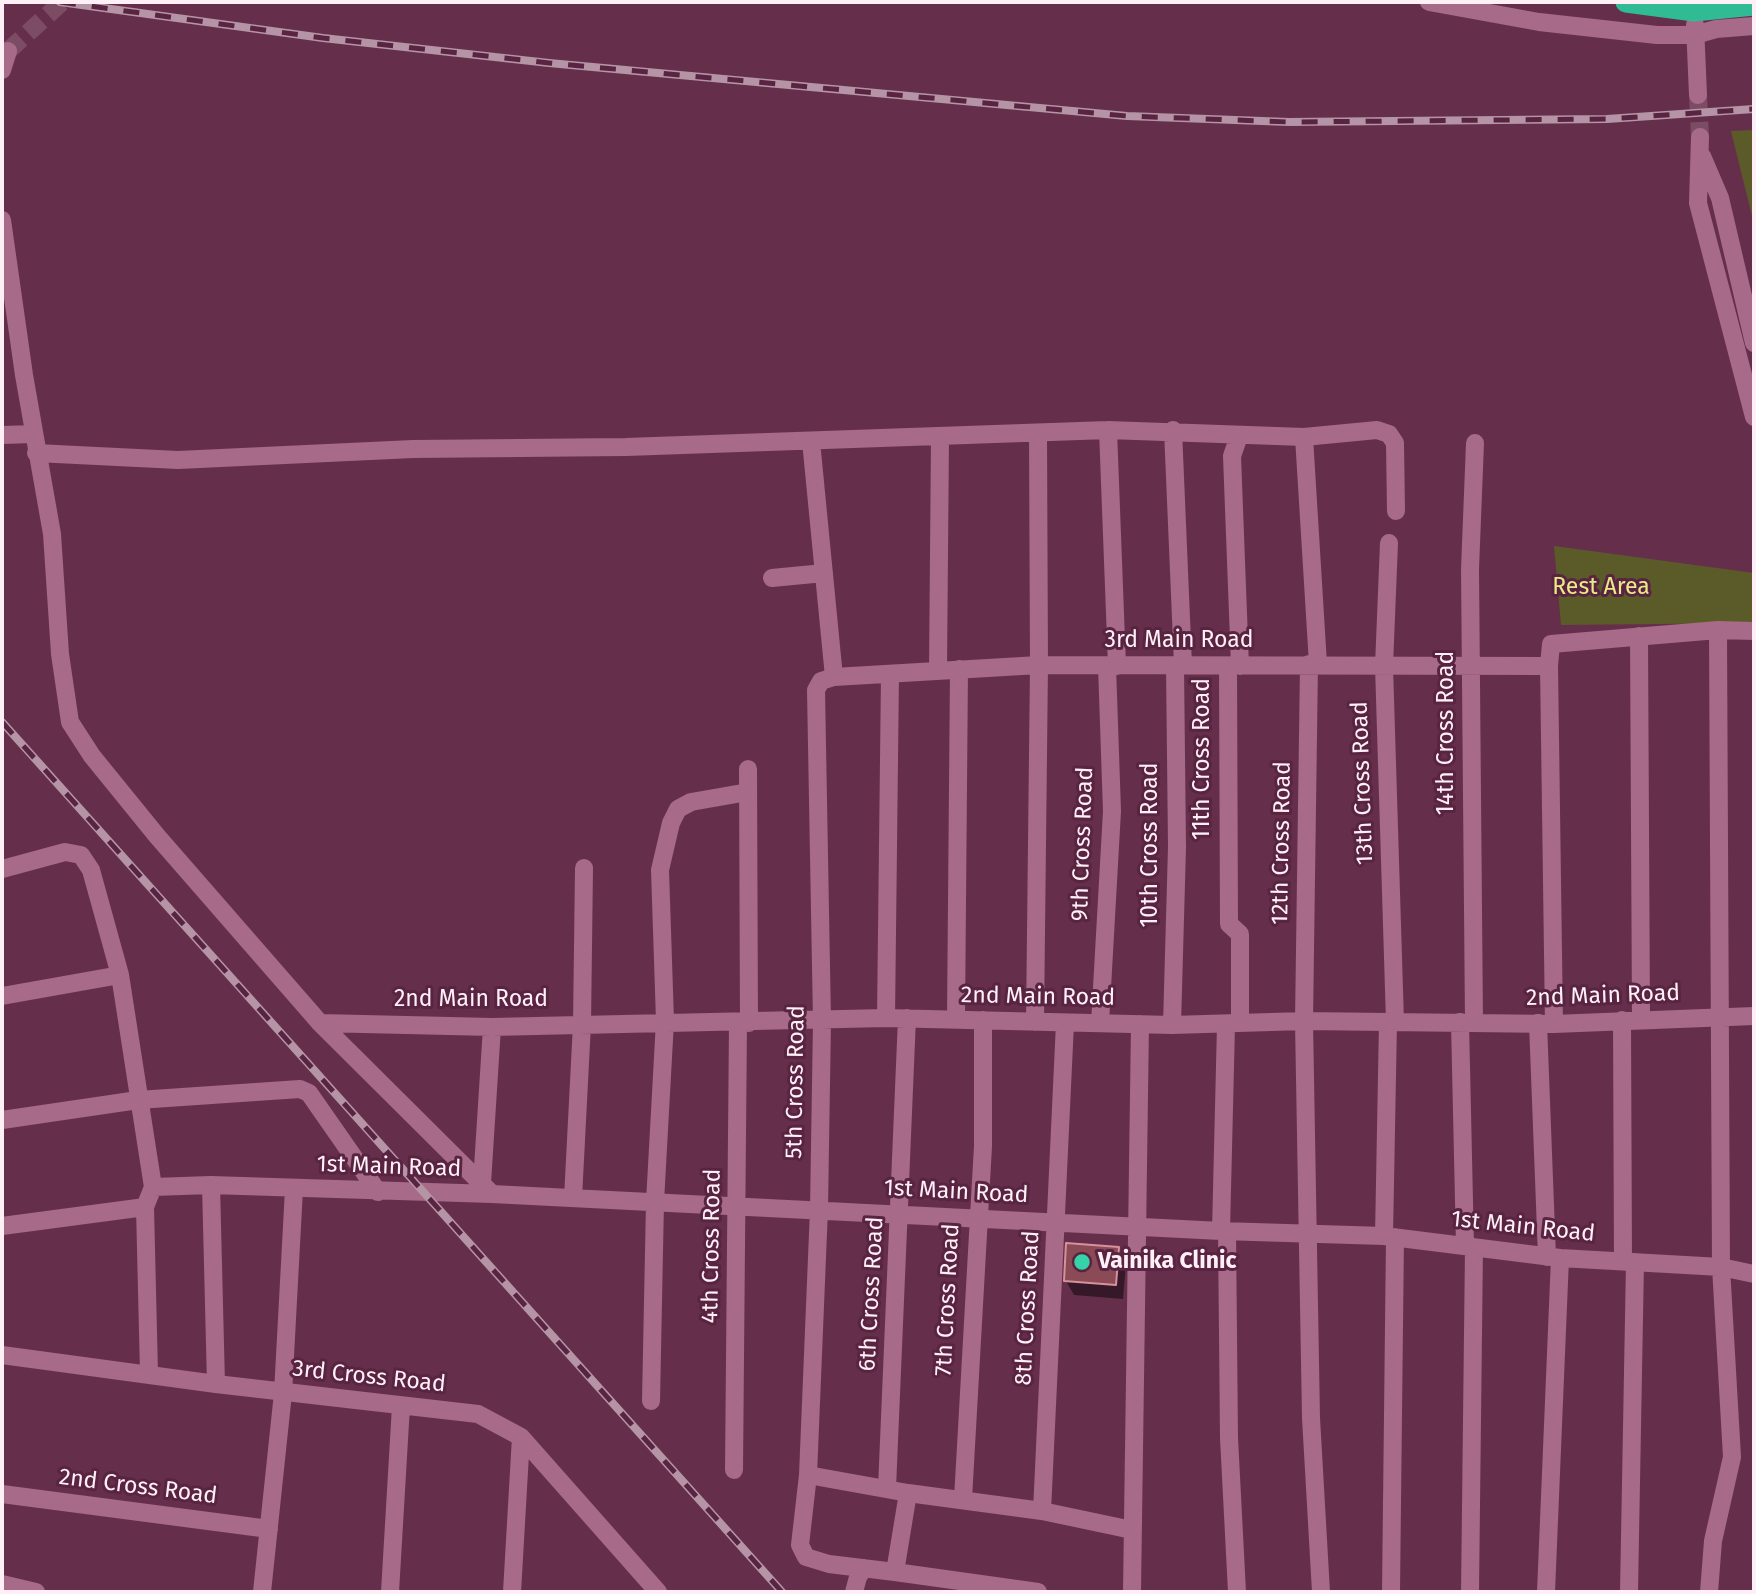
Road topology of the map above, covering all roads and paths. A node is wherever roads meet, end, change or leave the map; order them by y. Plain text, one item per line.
1 (1429, 2) edge
2 (1626, 2) edge
3 (1754, 5) edge
4 (1694, 11) junction
5 (1754, 26) edge
6 (1695, 35) junction
7 (8, 51) dead end
8 (2, 70) edge
9 (1698, 95) tunnel mouth
10 (2, 220) edge
11 (1754, 343) edge
12 (1754, 417) edge
13 (1108, 430) junction
14 (1173, 430) junction
15 (1038, 433) junction
16 (33, 434) junction
17 (2, 435) edge
18 (1239, 436) junction
19 (940, 437) junction
20 (1304, 437) junction
21 (811, 441) junction
22 (1475, 443) dead end
23 (36, 453) junction
24 (1396, 511) dead end
25 (1389, 543) dead end
26 (824, 573) junction
27 (772, 578) dead end
28 (1718, 630) junction
29 (1754, 631) edge
30 (1639, 636) junction
31 (1314, 664) junction
32 (1039, 665) junction
33 (1179, 665) junction
34 (1470, 665) junction
35 (1112, 666) junction
36 (1234, 666) junction
37 (1384, 666) junction
38 (1549, 666) junction
39 (959, 669) junction
40 (938, 670) junction
41 (890, 674) junction
42 (834, 677) junction
43 (748, 769) dead end
44 (748, 792) junction
45 (584, 868) dead end
46 (2, 869) edge
47 (120, 975) junction
48 (2, 996) edge
49 (1754, 1016) edge
50 (1720, 1017) junction
51 (886, 1018) junction
52 (907, 1018) junction
53 (1641, 1019) junction
54 (956, 1020) junction
55 (983, 1020) junction
56 (1622, 1020) junction
57 (665, 1021) junction
58 (822, 1021) junction
59 (1304, 1021) junction
60 (1035, 1022) junction
61 (1392, 1022) junction
62 (1467, 1022) junction
63 (320, 1023) junction
64 (743, 1023) junction
65 (1065, 1023) junction
66 (1100, 1023) junction
67 (1546, 1023) junction
68 (582, 1024) junction
69 (1140, 1024) junction
70 (1233, 1024) junction
71 (1172, 1025) junction
72 (492, 1027) junction
73 (138, 1100) junction
74 (2, 1120) edge
75 (211, 1185) junction
76 (153, 1186) junction
77 (294, 1189) junction
78 (487, 1189) junction
79 (378, 1192) junction
80 (572, 1198) junction
81 (655, 1202) junction
82 (737, 1206) junction
83 (145, 1207) junction
84 (819, 1209) junction
85 (901, 1214) junction
86 (977, 1217) junction
87 (1058, 1221) junction
88 (2, 1226) edge
89 (1136, 1226) junction
90 (1224, 1231) junction
91 (1307, 1234) junction
92 (1389, 1237) junction
93 (1469, 1246) junction
94 (1553, 1257) junction
95 (1629, 1262) junction
96 (1721, 1268) junction
97 (1754, 1274) edge
98 (2, 1354) edge
99 (149, 1373) junction
100 (216, 1384) junction
101 (284, 1393) junction
102 (651, 1401) dead end
103 (401, 1406) junction
104 (522, 1437) junction
105 (734, 1470) dead end
106 (808, 1475) junction
107 (887, 1488) junction
108 (2, 1493) edge
109 (908, 1493) junction
110 (963, 1499) junction
111 (1042, 1511) junction
112 (269, 1528) junction
113 (1132, 1530) junction
114 (864, 1568) junction
115 (895, 1572) junction
116 (2, 1584) edge
117 (36, 1592) edge
118 (262, 1592) edge
119 (390, 1592) edge
120 (512, 1592) edge
121 (658, 1592) edge
122 (854, 1592) edge
123 (1038, 1592) edge
124 (1132, 1592) edge
125 (1237, 1592) edge
126 (1321, 1592) edge
127 (1391, 1592) edge
128 (1470, 1592) edge
129 (1546, 1592) edge
130 (1629, 1592) edge
131 (1709, 1592) edge

1 - 6 street
2 - 4 highway
3 - 4 highway
4 - 6 street
5 - 6 street
6 - 9 street
7 - 8 street
10 - 16 street
11 - 12 street
13 - 14 street
13 - 15 street
13 - 35 street, 9th Cross Road
14 - 18 street
14 - 33 street, 10th Cross Road
15 - 19 street
15 - 32 street
16 - 17 street
16 - 23 street
18 - 20 street
18 - 36 street, 11th Cross Road
19 - 21 street
19 - 40 street
20 - 24 street
20 - 31 street, 12th Cross Road
21 - 23 street
21 - 26 street
22 - 34 street, 14th Cross Road
23 - 63 street
25 - 37 street, 13th Cross Road
26 - 27 street
26 - 42 street
28 - 29 street
28 - 30 street
28 - 50 street
30 - 38 street
30 - 53 street
31 - 36 street, 3rd Main Road
31 - 37 street, 3rd Main Road
31 - 59 street, 12th Cross Road
32 - 35 street, 3rd Main Road
32 - 39 street, 3rd Main Road
32 - 60 street
33 - 35 street, 3rd Main Road
33 - 36 street, 3rd Main Road
33 - 71 street, 10th Cross Road
34 - 37 street, 3rd Main Road
34 - 38 street, 3rd Main Road
34 - 62 street, 14th Cross Road
35 - 66 street, 9th Cross Road
36 - 70 street, 11th Cross Road
37 - 61 street, 13th Cross Road
38 - 67 street
39 - 40 street, 3rd Main Road
39 - 54 street
40 - 41 street, 3rd Main Road
41 - 42 street, 3rd Main Road
41 - 51 street
42 - 58 street, 5th Cross Road
43 - 44 street, 4th Cross Road
44 - 57 street
44 - 64 street, 4th Cross Road
45 - 68 street
46 - 47 street
47 - 48 street
47 - 73 street
49 - 50 street, 2nd Main Road
50 - 53 street, 2nd Main Road
50 - 96 street
51 - 52 street, 2nd Main Road
51 - 58 street, 2nd Main Road
52 - 54 street, 2nd Main Road
52 - 85 street, 6th Cross Road
53 - 56 street, 2nd Main Road
54 - 55 street, 2nd Main Road
55 - 60 street, 2nd Main Road
55 - 86 street, 7th Cross Road
56 - 67 street, 2nd Main Road
56 - 95 street
57 - 64 street, 2nd Main Road
57 - 68 street, 2nd Main Road
57 - 81 street
58 - 64 street, 2nd Main Road
58 - 84 street, 5th Cross Road
59 - 61 street, 2nd Main Road
59 - 70 street, 2nd Main Road
59 - 91 street, 12th Cross Road
60 - 65 street, 2nd Main Road
61 - 62 street, 2nd Main Road
61 - 92 street, 13th Cross Road
62 - 67 street, 2nd Main Road
62 - 93 street, 14th Cross Road
63 - 72 street, 2nd Main Road
63 - 78 street
64 - 82 street, 4th Cross Road
65 - 66 street, 2nd Main Road
65 - 87 street, 8th Cross Road
66 - 69 street, 2nd Main Road
67 - 94 street
68 - 72 street, 2nd Main Road
68 - 80 street
69 - 71 street, 2nd Main Road
69 - 89 street
70 - 71 street, 2nd Main Road
70 - 90 street, 11th Cross Road
72 - 78 street
73 - 74 street
73 - 76 street
73 - 79 street
75 - 76 street, 1st Main Road
75 - 77 street, 1st Main Road
75 - 100 street
76 - 83 street
77 - 79 street, 1st Main Road
77 - 101 street
78 - 79 street, 1st Main Road
78 - 80 street, 1st Main Road
80 - 81 street, 1st Main Road
81 - 82 street, 1st Main Road
81 - 102 street
82 - 84 street, 1st Main Road
82 - 105 street, 4th Cross Road
83 - 88 street
83 - 99 street
84 - 85 street, 1st Main Road
84 - 106 street, 5th Cross Road
85 - 86 street, 1st Main Road
85 - 107 street, 6th Cross Road
86 - 87 street, 1st Main Road
86 - 110 street, 7th Cross Road
87 - 89 street, 1st Main Road
87 - 111 street, 8th Cross Road
89 - 90 street, 1st Main Road
89 - 113 street
90 - 91 street, 1st Main Road
90 - 125 street, 11th Cross Road
91 - 92 street, 1st Main Road
91 - 126 street, 12th Cross Road
92 - 93 street, 1st Main Road
92 - 127 street, 13th Cross Road
93 - 94 street, 1st Main Road
93 - 128 street, 14th Cross Road
94 - 95 street, 1st Main Road
94 - 129 street
95 - 96 street, 1st Main Road
95 - 130 street
96 - 97 street, 1st Main Road
96 - 131 street
98 - 99 street, 3rd Cross Road
99 - 100 street, 3rd Cross Road
100 - 101 street, 3rd Cross Road
101 - 103 street, 3rd Cross Road
101 - 112 street
103 - 104 street, 3rd Cross Road
103 - 119 street
104 - 120 street
104 - 121 street, 3rd Cross Road
106 - 107 street
106 - 114 street, 5th Cross Road
107 - 109 street
108 - 112 street, 2nd Cross Road
109 - 110 street
109 - 115 street
110 - 111 street
111 - 113 street
112 - 118 street
113 - 124 street
114 - 115 street
114 - 122 street
115 - 123 street
116 - 117 street

